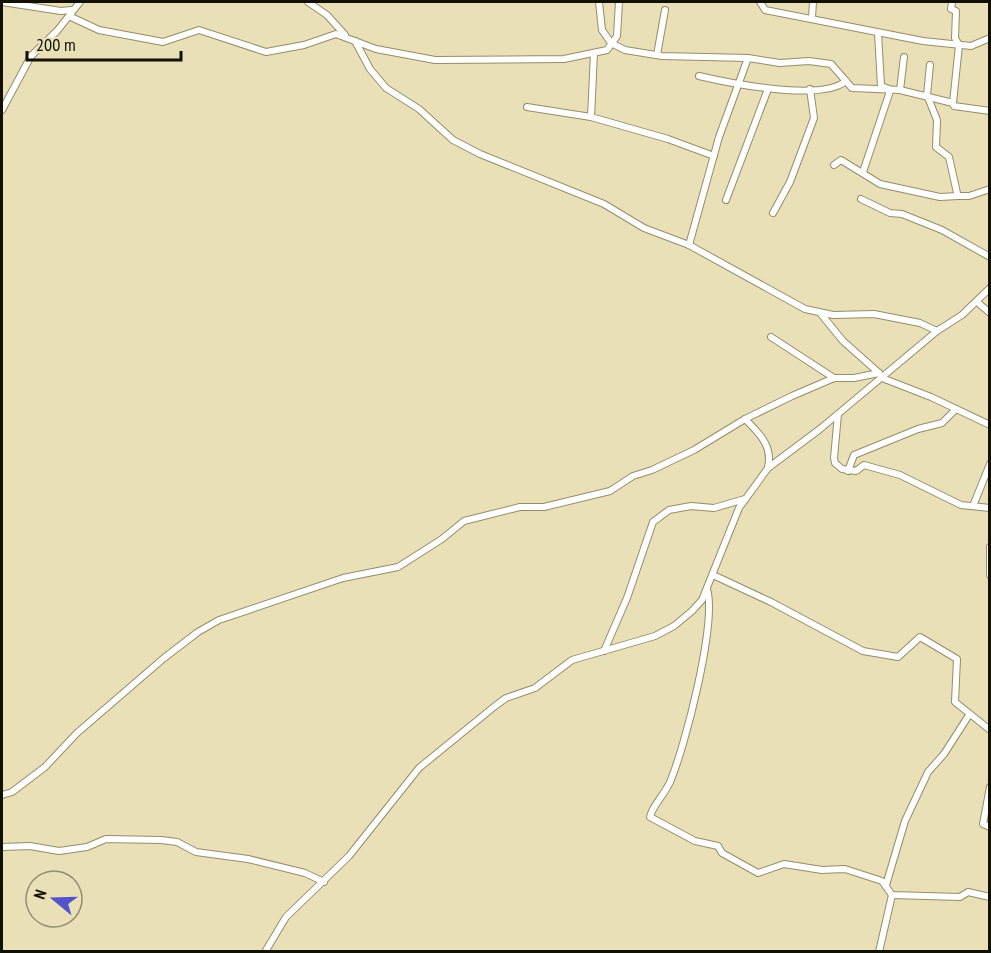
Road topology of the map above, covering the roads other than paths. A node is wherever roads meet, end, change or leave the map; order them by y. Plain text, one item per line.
1 (2, 2) edge
2 (80, 2) edge
3 (308, 2) edge
4 (599, 2) edge
5 (619, 2) edge
6 (760, 2) edge
7 (813, 2) edge
8 (952, 2) edge
9 (71, 10) junction
10 (665, 10) dead end
11 (812, 17) junction
12 (878, 33) junction
13 (345, 35) junction
14 (990, 38) edge
15 (355, 40) junction
16 (611, 43) junction
17 (959, 45) junction
18 (594, 53) junction
19 (657, 55) junction
20 (904, 57) dead end
21 (748, 58) junction
22 (930, 65) dead end
23 (699, 76) dead end
24 (846, 81) junction
25 (739, 85) junction
26 (768, 89) junction
27 (810, 89) junction
28 (900, 90) junction
29 (891, 91) junction
30 (927, 94) junction
31 (953, 103) junction
32 (527, 107) dead end
33 (2, 110) edge
34 (990, 111) edge
35 (591, 117) junction
36 (714, 156) junction
37 (834, 165) dead end
38 (863, 172) junction
39 (990, 189) edge
40 (958, 196) junction
41 (861, 199) dead end
42 (726, 200) dead end
43 (773, 213) dead end
44 (689, 244) junction
45 (990, 257) edge
46 (990, 288) edge
47 (977, 302) junction
48 (820, 314) junction
49 (990, 314) edge
50 (937, 331) junction
51 (771, 338) dead end
52 (881, 376) junction
53 (834, 378) junction
54 (956, 409) junction
55 (838, 414) junction
56 (745, 419) junction
57 (990, 425) edge
58 (854, 455) junction
59 (990, 464) edge
60 (768, 468) junction
61 (848, 471) junction
62 (856, 471) junction
63 (745, 499) junction
64 (973, 506) junction
65 (990, 508) edge
66 (990, 547) edge
67 (713, 575) junction
68 (990, 575) edge
69 (707, 589) junction
70 (604, 651) junction
71 (969, 715) junction
72 (990, 730) edge
73 (990, 787) edge
74 (2, 795) edge
75 (990, 827) edge
76 (2, 847) edge
77 (324, 882) junction
78 (886, 886) junction
79 (892, 895) junction
80 (990, 897) edge
81 (265, 951) edge
82 (879, 951) edge

1 - 9 street
2 - 9 street
3 - 13 street
4 - 16 street
5 - 16 street
6 - 11 street
7 - 11 street
8 - 17 street
9 - 13 street
9 - 33 street
10 - 19 street
11 - 12 street
12 - 17 street
12 - 29 street
13 - 15 street
14 - 17 street
15 - 18 street
15 - 44 street
16 - 18 street
16 - 19 street
17 - 31 street
18 - 35 street
19 - 21 street
20 - 28 street
21 - 24 street
21 - 25 street
22 - 30 street
23 - 25 street
24 - 27 street
24 - 29 street
25 - 26 street
25 - 36 street
26 - 27 street
26 - 42 street
27 - 43 street
28 - 29 street
28 - 30 street
29 - 38 street
30 - 31 street
30 - 40 street
31 - 34 street
32 - 35 street
35 - 36 street
36 - 44 street
37 - 38 street
38 - 40 street
39 - 40 street
41 - 45 street
44 - 48 street
46 - 47 street
47 - 49 street
47 - 50 street
48 - 50 street
48 - 52 street
50 - 52 street
51 - 53 street
52 - 53 street
52 - 54 street
52 - 55 street
53 - 56 street
54 - 57 street
54 - 58 street
55 - 60 street
55 - 61 street
56 - 60 street
56 - 74 street
58 - 61 street
58 - 62 street
59 - 64 street
60 - 63 street
61 - 62 street
62 - 64 street
63 - 67 street
63 - 70 street
64 - 65 street
66 - 68 street
67 - 69 street
67 - 71 street
69 - 70 street
69 - 78 street
70 - 77 street
71 - 72 street
71 - 78 street
73 - 75 street
76 - 77 street
77 - 81 street
78 - 79 street
79 - 80 street
79 - 82 street

